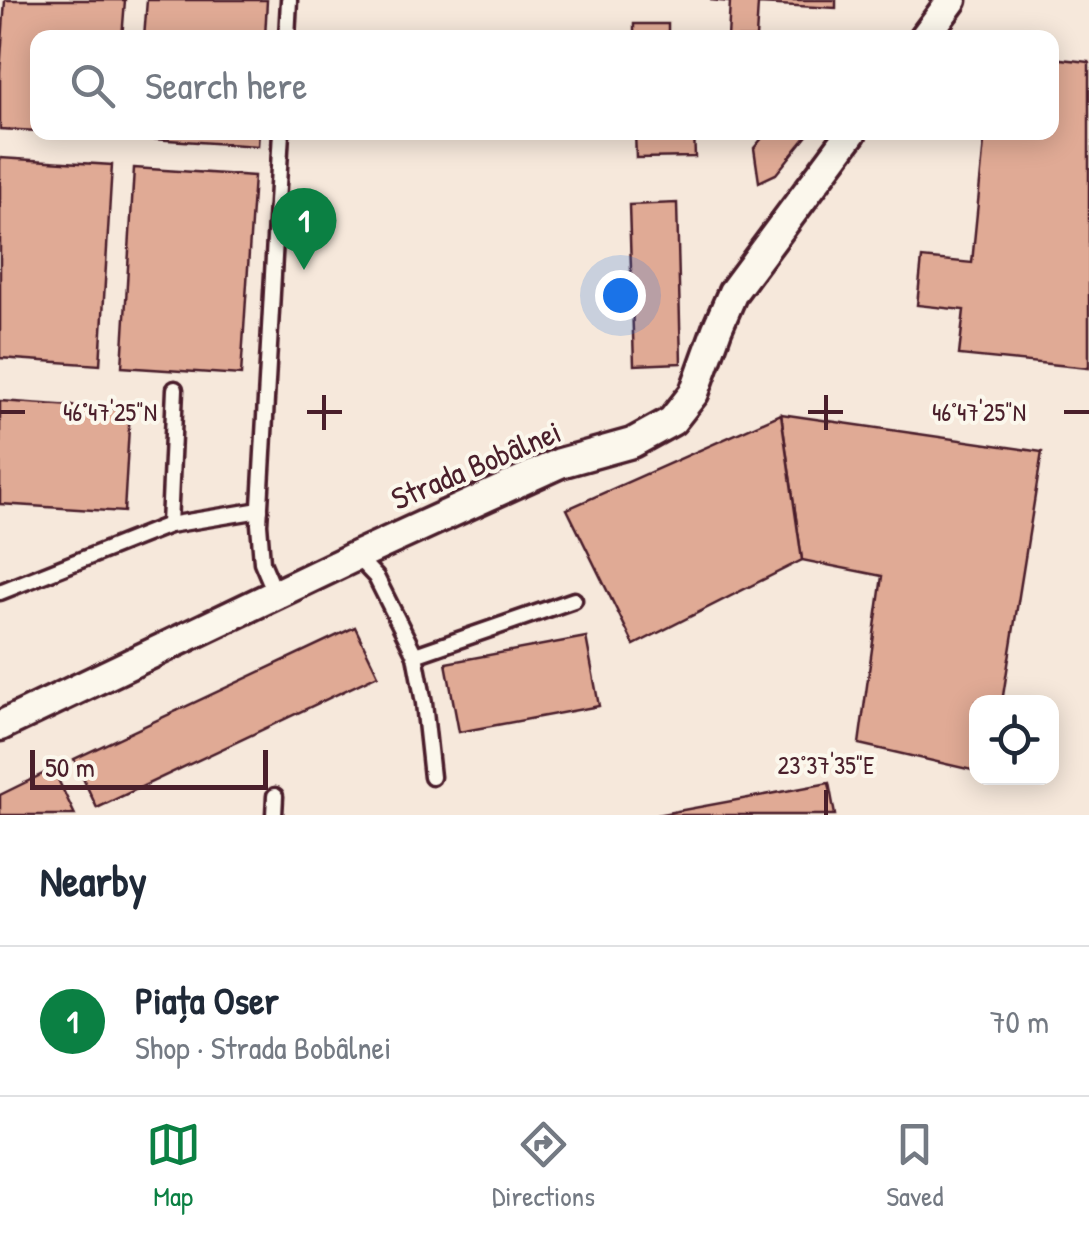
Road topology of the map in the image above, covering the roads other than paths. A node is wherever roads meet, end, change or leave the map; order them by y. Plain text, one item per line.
1 (289, 0) edge
2 (952, 0) edge
3 (287, 30) edge
4 (930, 30) edge
5 (281, 140) edge
6 (846, 140) edge
7 (176, 388) dead end
8 (260, 510) junction
9 (169, 525) junction
10 (356, 556) junction
11 (0, 592) edge
12 (276, 596) junction
13 (574, 600) dead end
14 (415, 655) junction
15 (0, 726) edge
16 (432, 777) dead end
17 (275, 796) dead end
18 (274, 815) edge

1 - 3 lane
2 - 4 street
5 - 8 lane
6 - 10 street, Strada Bobâlnei
7 - 9 lane
8 - 9 lane
8 - 12 lane
9 - 11 lane
10 - 12 street, Strada Bobâlnei
10 - 14 lane
12 - 15 street, Strada Bobâlnei
13 - 14 lane
14 - 16 lane
17 - 18 lane

